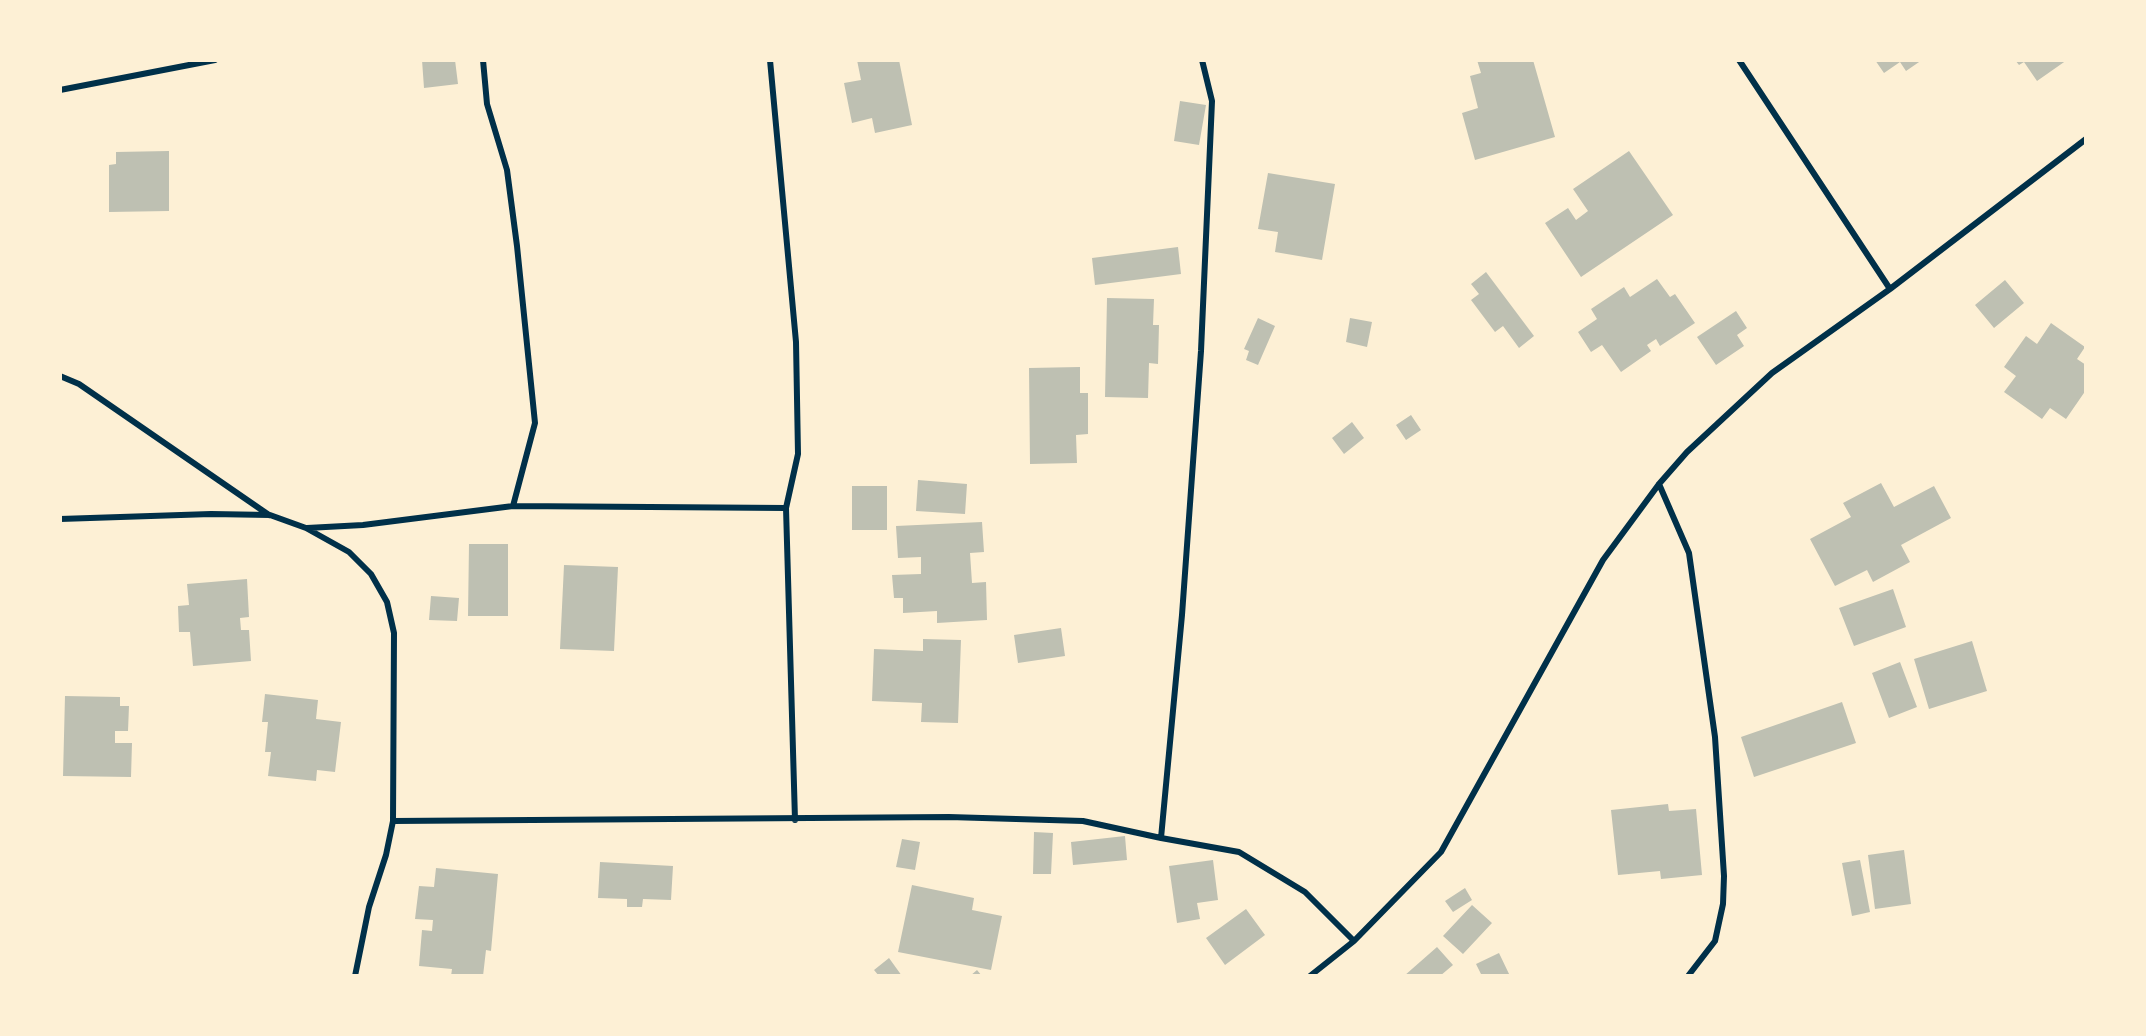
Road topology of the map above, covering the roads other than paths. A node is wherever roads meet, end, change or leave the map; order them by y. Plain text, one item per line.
1 (215, 60) edge
2 (483, 60) edge
3 (770, 60) edge
4 (1202, 60) edge
5 (1739, 60) edge
6 (60, 90) edge
7 (2086, 139) edge
8 (1890, 289) junction
9 (60, 376) edge
10 (1659, 484) junction
11 (513, 506) junction
12 (786, 508) junction
13 (270, 515) junction
14 (60, 519) edge
15 (306, 528) junction
16 (795, 819) junction
17 (393, 821) junction
18 (1161, 838) junction
19 (1354, 942) junction
20 (355, 976) edge
21 (1310, 976) edge
22 (1688, 976) edge

1 - 6 street
2 - 11 street
3 - 12 street
4 - 18 street
5 - 8 street
7 - 8 street
8 - 10 street
9 - 13 street
10 - 19 street
10 - 22 street
11 - 12 street
11 - 15 street
12 - 16 street
13 - 14 street
13 - 15 street
15 - 17 street
16 - 17 street
16 - 18 street
17 - 20 street
18 - 19 street
19 - 21 street

